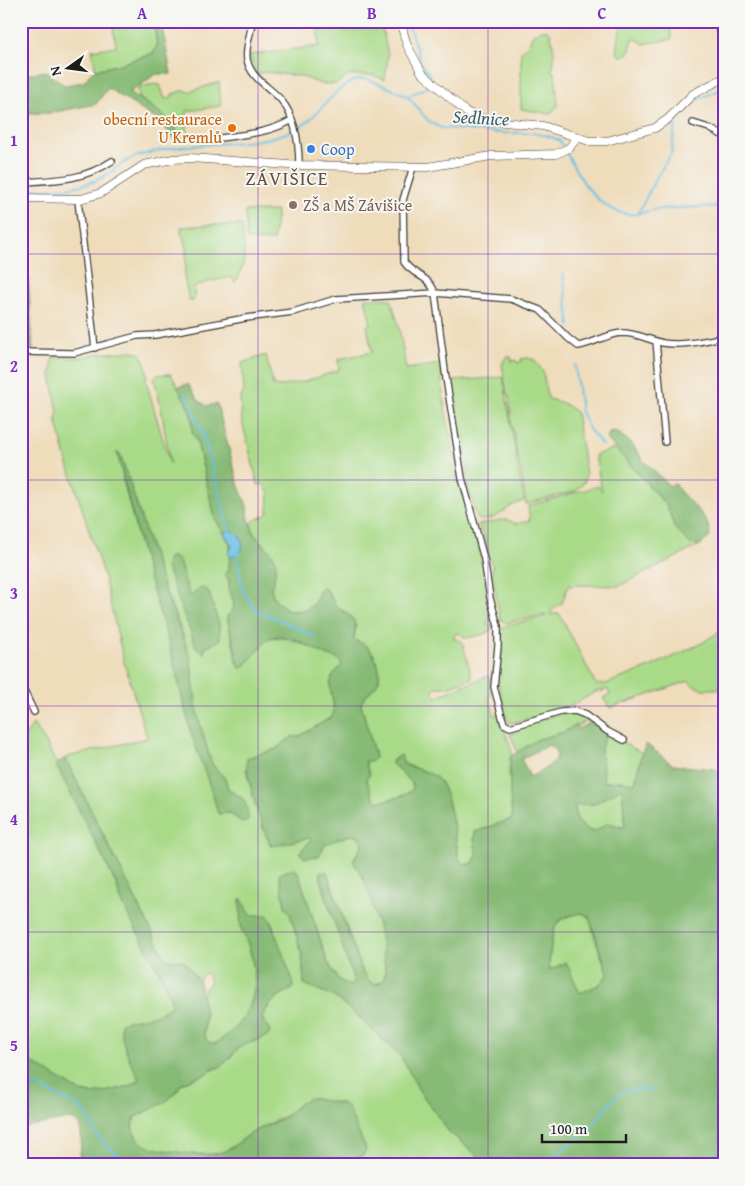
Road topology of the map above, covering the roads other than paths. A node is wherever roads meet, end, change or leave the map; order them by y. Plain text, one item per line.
1 (36, 21) edge
2 (252, 21) edge
3 (400, 21) edge
4 (716, 21) edge
5 (21, 23) edge
6 (724, 41) edge
7 (724, 78) edge
8 (293, 122) junction
9 (694, 123) dead end
10 (724, 136) edge
11 (577, 138) junction
12 (212, 139) dead end
13 (112, 161) dead end
14 (300, 165) junction
15 (413, 167) junction
16 (21, 182) edge
17 (21, 198) edge
18 (78, 200) junction
19 (435, 293) junction
20 (724, 337) edge
21 (656, 341) junction
22 (95, 348) junction
23 (21, 352) edge
24 (665, 442) dead end
25 (21, 685) edge
26 (34, 712) dead end
27 (624, 740) dead end

1 - 5 street
2 - 8 street
3 - 11 street
4 - 6 street
7 - 11 street
8 - 12 street
8 - 14 street
9 - 10 street
11 - 15 street
13 - 16 street
14 - 15 street
14 - 18 street
15 - 19 street
17 - 18 street
18 - 22 street
19 - 21 street
19 - 22 street
19 - 27 street
20 - 21 street
21 - 24 street
22 - 23 street
25 - 26 street

